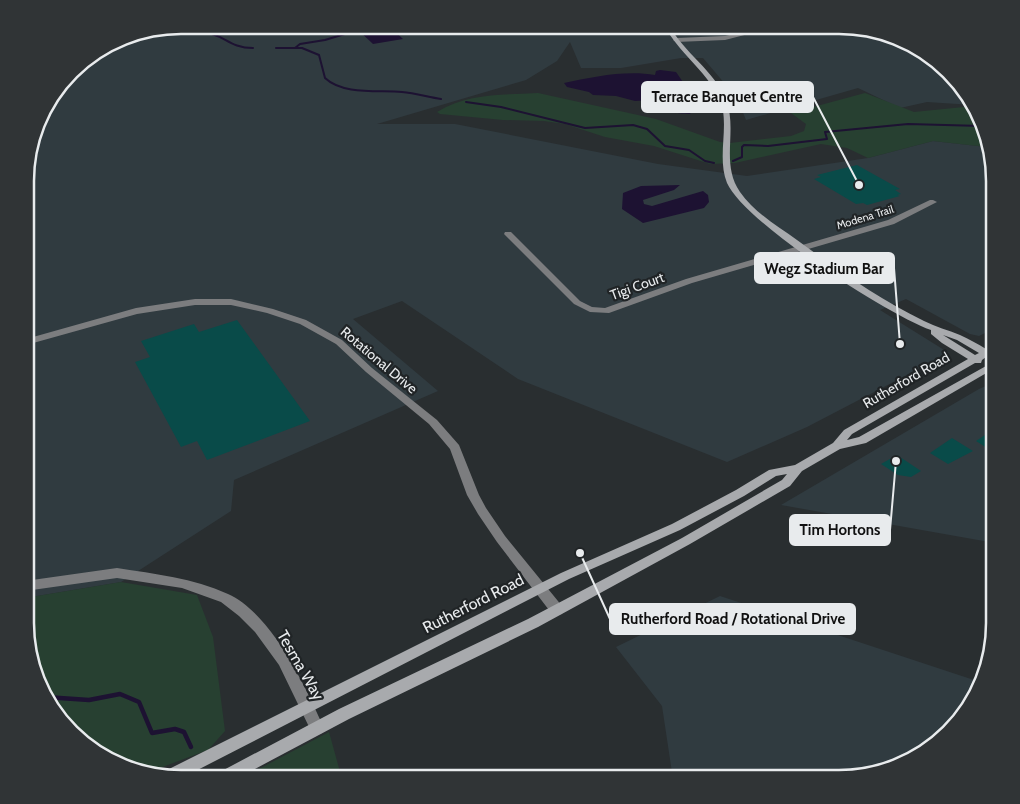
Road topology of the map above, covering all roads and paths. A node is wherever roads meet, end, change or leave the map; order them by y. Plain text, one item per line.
1 (672, 34) edge
2 (743, 34) edge
3 (676, 40) junction
4 (933, 202) dead end
5 (508, 234) dead end
6 (802, 248) junction
7 (932, 329) junction
8 (34, 340) edge
9 (986, 353) joint
10 (976, 359) junction
11 (986, 362) edge
12 (986, 369) edge
13 (838, 446) junction
14 (798, 468) junction
15 (34, 585) edge
16 (541, 588) junction
17 (557, 610) junction
18 (307, 707) junction
19 (317, 728) junction
20 (182, 770) edge
21 (238, 770) edge

1 - 3 main road
2 - 3 street
3 - 6 main road
4 - 6 street, Modena Trail
5 - 6 street, Tigi Court
6 - 7 main road
7 - 9 main road
7 - 10 main road
8 - 16 street, Rotational Drive
9 - 10 main road, Rutherford Road
10 - 11 main road
10 - 13 main road, Rutherford Road
12 - 13 main road, Rutherford Road
13 - 14 main road, Rutherford Road
14 - 16 main road, Rutherford Road
14 - 17 main road, Rutherford Road
15 - 18 street, Tesma Way
16 - 17 street, Rotational Drive
16 - 18 main road, Rutherford Road
17 - 19 main road, Rutherford Road
18 - 19 street, Tesma Way
18 - 20 main road, Rutherford Road
19 - 21 main road, Rutherford Road

